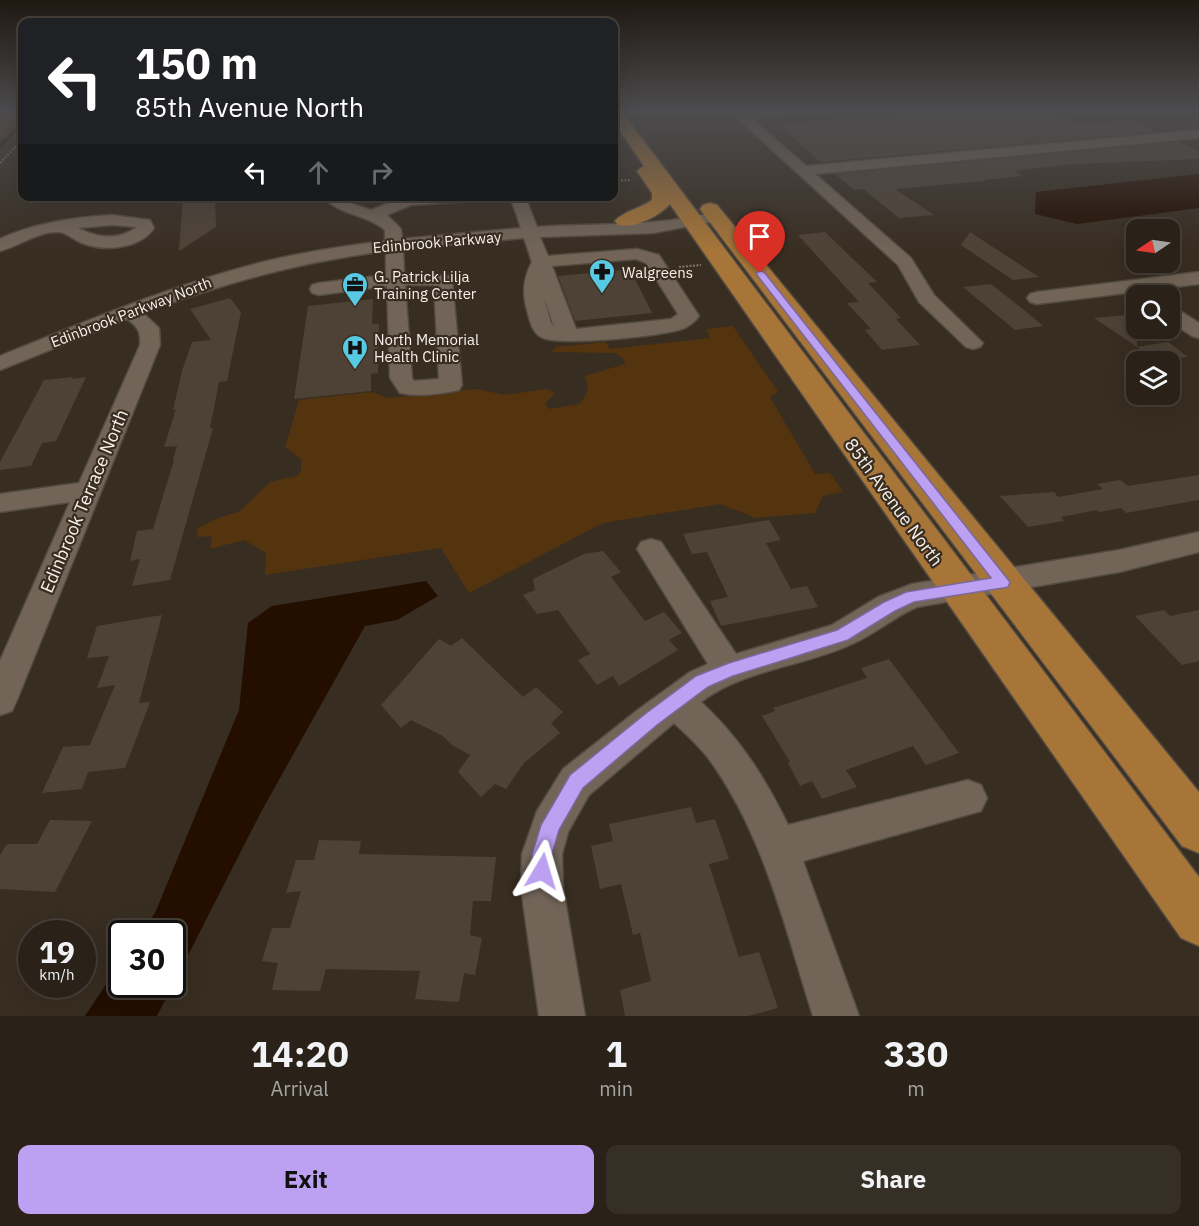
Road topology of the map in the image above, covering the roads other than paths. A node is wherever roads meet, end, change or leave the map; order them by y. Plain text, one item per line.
1 (637, 158) edge
2 (658, 158) edge
3 (789, 158) edge
4 (938, 158) edge
5 (803, 171) junction
6 (337, 201) edge
7 (408, 201) edge
8 (519, 201) edge
9 (700, 214) junction
10 (373, 215) junction
11 (625, 221) junction
12 (63, 227) dead end
13 (574, 230) junction
14 (530, 234) junction
15 (395, 245) junction
16 (0, 246) edge
17 (299, 258) joint
18 (541, 262) junction
19 (1199, 278) edge
20 (396, 279) junction
21 (1166, 285) edge
22 (319, 289) dead end
23 (1126, 292) edge
24 (1037, 298) dead end
25 (127, 312) junction
26 (1180, 320) edge
27 (1199, 332) edge
28 (973, 343) dead end
29 (0, 364) edge
30 (88, 491) junction
31 (0, 503) edge
32 (1197, 544) edge
33 (651, 549) dead end
34 (1003, 582) junction
35 (956, 588) junction
36 (729, 670) junction
37 (0, 700) edge
38 (677, 702) junction
39 (968, 798) dead end
40 (1199, 829) edge
41 (778, 848) junction
42 (1199, 920) edge
43 (562, 1016) edge
44 (836, 1016) edge

1 - 11 main road
2 - 9 main road, 85th Avenue North
3 - 5 street
4 - 5 street
5 - 28 street
6 - 10 street
7 - 10 street
8 - 14 street
9 - 11 street, Edinbrook Parkway
9 - 13 street, Edinbrook Parkway
9 - 34 main road, 85th Avenue North
9 - 35 main road, 85th Avenue North
10 - 15 street
11 - 13 street, Edinbrook Parkway
12 - 16 street
13 - 14 street, Edinbrook Parkway
14 - 15 street, Edinbrook Parkway
14 - 18 street
15 - 17 street, Edinbrook Parkway
15 - 20 street
17 - 25 street, Edinbrook Parkway North
18 - 18 street
19 - 21 street
20 - 20 street
20 - 22 street
23 - 24 street
25 - 29 street, Edinbrook Parkway North
25 - 30 street, Edinbrook Terrace North
26 - 27 street
30 - 31 street
30 - 37 street, Edinbrook Terrace North
32 - 34 street
33 - 36 street
34 - 35 street
34 - 40 main road, 85th Avenue North
35 - 36 street
35 - 42 main road, 85th Avenue North
36 - 38 street
38 - 41 street
38 - 43 street
39 - 41 street
41 - 44 street

